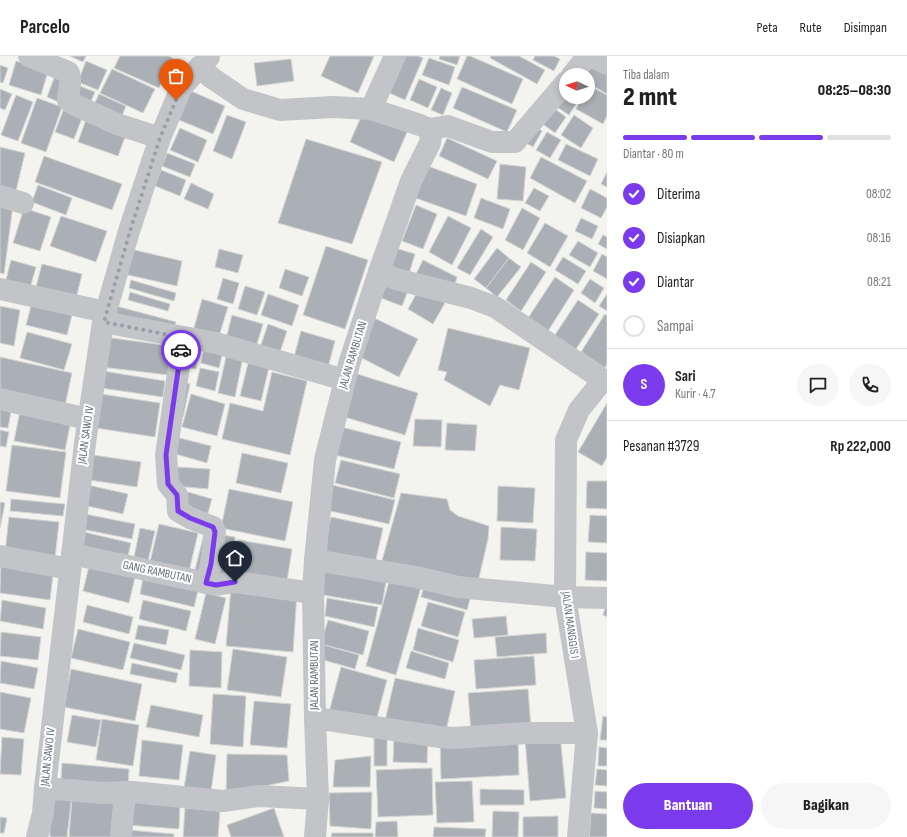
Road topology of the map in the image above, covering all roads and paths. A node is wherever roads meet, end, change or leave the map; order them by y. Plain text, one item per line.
1 (29, 56) edge
2 (394, 56) edge
3 (588, 56) edge
4 (591, 56) edge
5 (204, 61) edge
6 (607, 64) edge
7 (578, 68) edge
8 (559, 90) edge
9 (371, 109) junction
10 (429, 129) junction
11 (160, 138) junction
12 (0, 196) edge
13 (23, 203) dead end
14 (379, 272) junction
15 (0, 289) edge
16 (105, 317) junction
17 (184, 338) junction
18 (345, 380) junction
19 (605, 381) edge
20 (0, 399) edge
21 (88, 419) junction
22 (0, 556) edge
23 (315, 560) junction
24 (71, 561) junction
25 (206, 583) junction
26 (313, 593) junction
27 (565, 597) junction
28 (607, 598) edge
29 (315, 718) junction
30 (587, 733) junction
31 (45, 788) junction
32 (125, 792) junction
33 (318, 799) junction
34 (38, 837) edge
35 (121, 837) edge
36 (315, 837) edge
37 (578, 837) edge

1 - 11 street
2 - 9 street
3 - 7 street
4 - 6 street
5 - 9 street
5 - 11 street, JALAN SAWO IV
8 - 10 street
9 - 10 street
10 - 14 street, JALAN RAMBUTAN
11 - 16 street, JALAN SAWO IV
12 - 13 street
14 - 18 street, JALAN RAMBUTAN
14 - 19 street
15 - 16 street
16 - 17 street
16 - 21 street, JALAN SAWO IV
17 - 18 street
17 - 25 street
18 - 23 street, JALAN RAMBUTAN
19 - 27 street, JALAN MANGGIS I
20 - 21 street
21 - 24 street, JALAN SAWO IV
22 - 24 street, GANG RAMBUTAN
23 - 26 street, JALAN RAMBUTAN
23 - 27 street
24 - 25 street, GANG RAMBUTAN
24 - 31 street, JALAN SAWO IV
25 - 26 street, GANG RAMBUTAN
26 - 29 street, JALAN RAMBUTAN
27 - 28 street
27 - 30 street, JALAN MANGGIS I
29 - 30 street
29 - 33 street, JALAN RAMBUTAN
30 - 37 street, JALAN MANGGIS I
31 - 32 street
31 - 34 street, JALAN SAWO IV
32 - 33 street
32 - 35 street
33 - 36 street, JALAN RAMBUTAN

